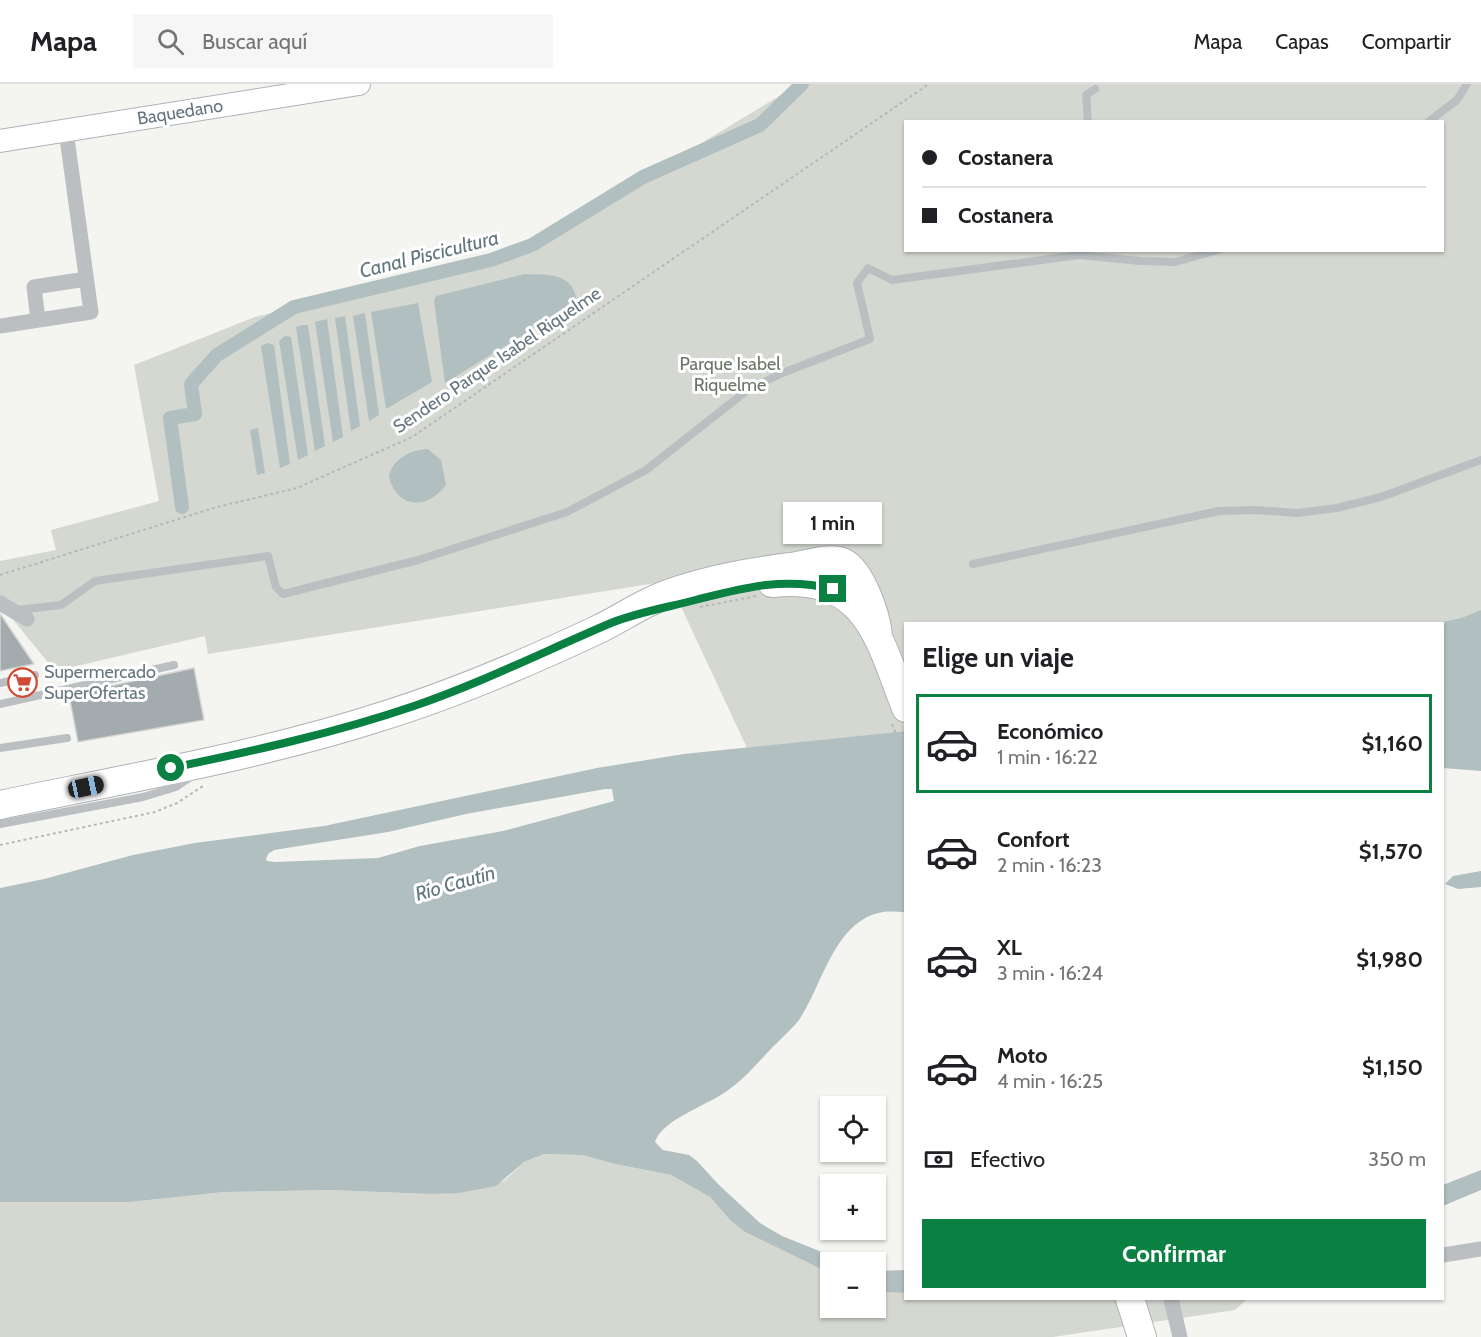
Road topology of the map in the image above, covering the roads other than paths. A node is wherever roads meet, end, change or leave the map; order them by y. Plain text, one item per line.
1 (359, 84) edge
2 (1467, 84) edge
3 (1095, 89) dead end
4 (1088, 120) edge
5 (1431, 120) edge
6 (66, 130) junction
7 (0, 141) edge
8 (1211, 252) edge
9 (1067, 254) edge
10 (86, 279) junction
11 (38, 320) junction
12 (0, 326) edge
13 (1481, 460) edge
14 (972, 564) dead end
15 (0, 603) edge
16 (21, 615) joint
17 (174, 665) dead end
18 (35, 675) dead end
19 (0, 683) edge
20 (0, 704) edge
21 (898, 712) edge
22 (67, 738) dead end
23 (0, 748) edge
24 (214, 759) junction
25 (0, 805) edge
26 (0, 824) edge
27 (1481, 1249) edge
28 (1444, 1255) edge
29 (1130, 1300) edge
30 (1170, 1300) edge
31 (1142, 1337) edge
32 (1180, 1337) edge

1 - 6 street, Baquedano
2 - 5 lane
3 - 4 lane
6 - 7 street, Baquedano
6 - 10 street
8 - 9 lane
9 - 16 lane
10 - 11 street
10 - 11 street
11 - 12 street
13 - 14 lane
15 - 16 street
17 - 20 lane
18 - 19 lane
21 - 24 highway
22 - 23 lane
24 - 25 highway
24 - 26 lane
27 - 28 street
29 - 31 highway
30 - 32 street

